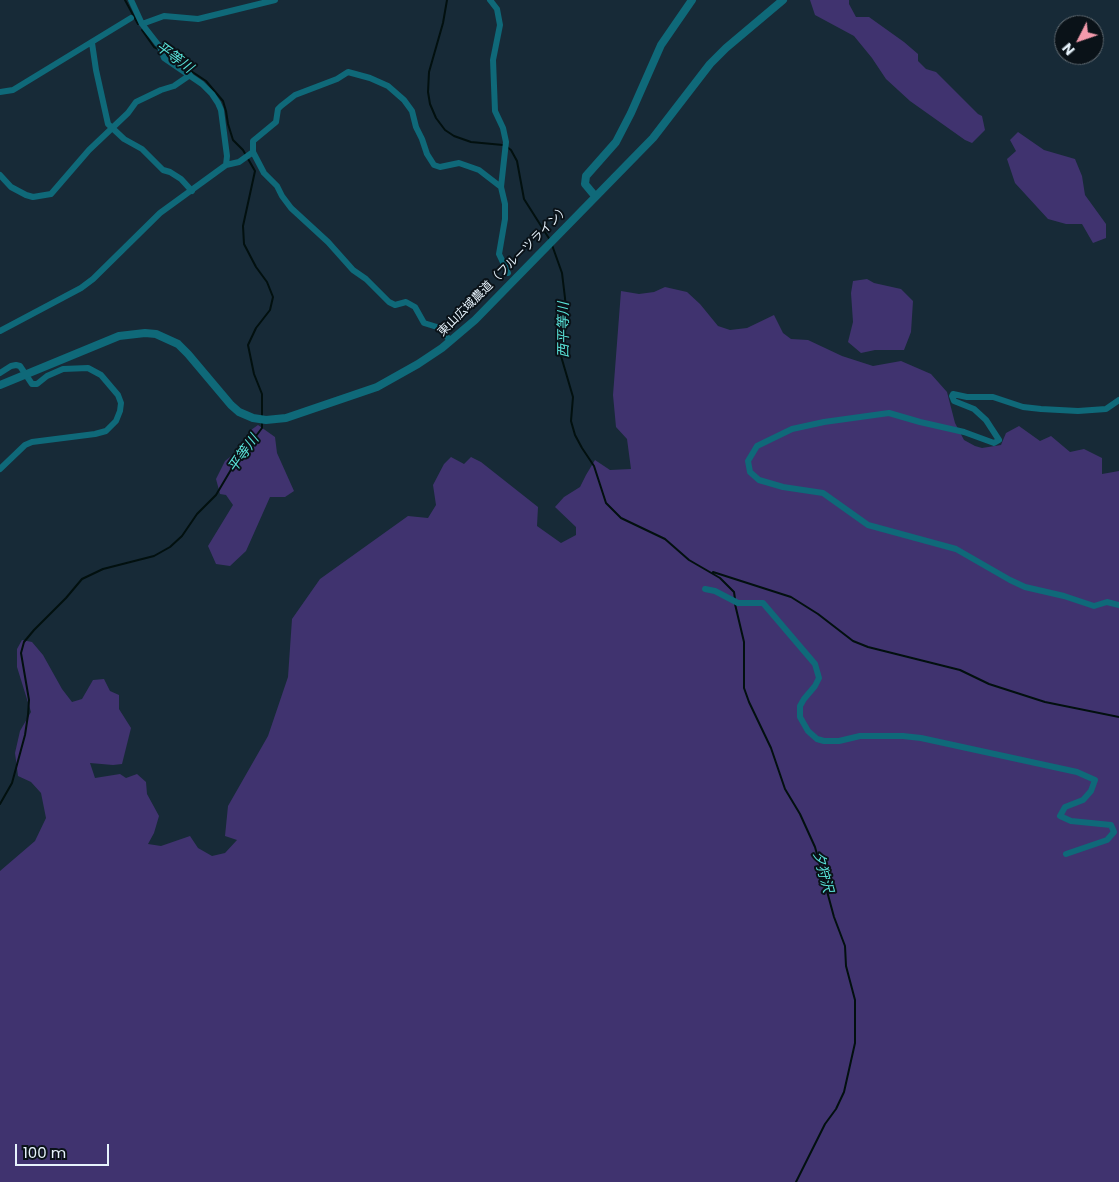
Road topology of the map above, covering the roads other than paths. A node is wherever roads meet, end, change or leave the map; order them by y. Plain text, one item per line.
1 (131, 0) edge
2 (275, 0) edge
3 (490, 0) edge
4 (692, 0) edge
5 (783, 0) edge
6 (131, 18) dead end
7 (142, 24) junction
8 (92, 43) junction
9 (190, 75) junction
10 (0, 92) edge
11 (113, 128) junction
12 (251, 153) junction
13 (226, 165) junction
14 (0, 175) edge
15 (501, 187) junction
16 (192, 190) junction
17 (596, 196) junction
18 (508, 273) dead end
19 (0, 331) edge
20 (451, 341) junction
21 (0, 373) edge
22 (25, 374) junction
23 (0, 385) edge
24 (1119, 400) edge
25 (0, 469) edge
26 (704, 589) dead end
27 (1119, 605) edge
28 (1066, 854) dead end

1 - 7 street
2 - 7 street
3 - 15 street
4 - 17 street
5 - 17 street, 東山広域農道（フルーツライン）
6 - 8 street
7 - 9 street
8 - 10 street
8 - 11 street
9 - 11 street
9 - 13 street
11 - 14 street
11 - 16 street
12 - 13 street
12 - 15 street
12 - 20 street
13 - 16 street
15 - 18 street
16 - 19 street
17 - 20 street, 東山広域農道（フルーツライン）
20 - 22 street, 東山広域農道（フルーツライン）
21 - 22 street
22 - 23 street, 東山広域農道（フルーツライン）
22 - 25 street
24 - 27 street
26 - 28 street

